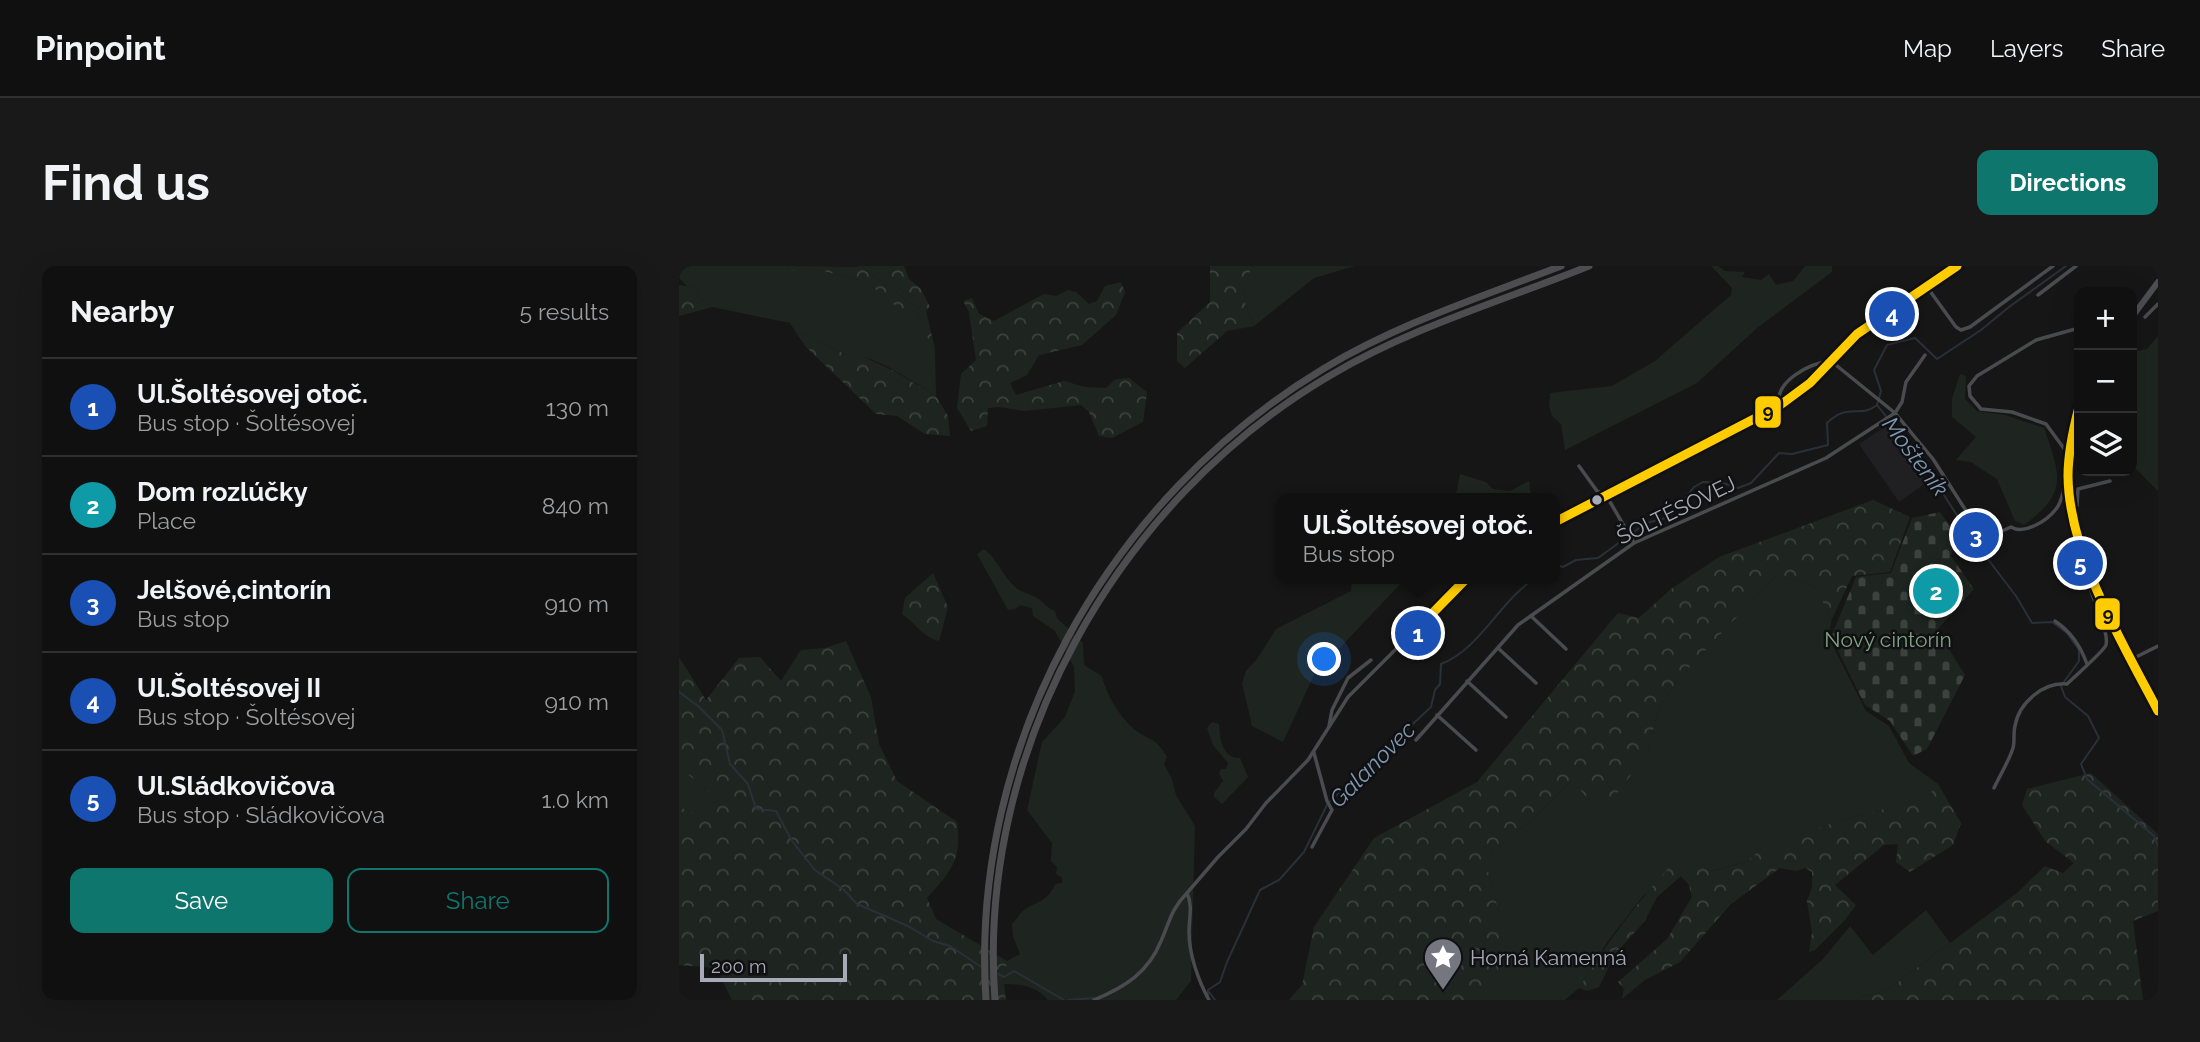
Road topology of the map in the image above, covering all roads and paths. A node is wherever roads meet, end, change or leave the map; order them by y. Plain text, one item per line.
1 (1561, 266) edge
2 (1589, 266) edge
3 (1957, 266) edge
4 (2053, 266) edge
5 (2076, 266) edge
6 (2158, 282) edge
7 (1927, 287) junction
8 (2038, 295) dead end
9 (2158, 304) edge
10 (2137, 310) edge
11 (2145, 317) dead end
12 (2074, 329) edge
13 (1925, 355) dead end
14 (1831, 361) junction
15 (1779, 406) junction
16 (1895, 412) junction
17 (2078, 413) edge
18 (2069, 456) junction
19 (1579, 466) dead end
20 (2068, 478) junction
21 (2111, 481) dead end
22 (1606, 495) junction
23 (2070, 509) junction
24 (1560, 519) edge
25 (1634, 543) junction
26 (1461, 584) edge
27 (2095, 584) junction
28 (1531, 616) junction
29 (2055, 621) dead end
30 (2158, 646) edge
31 (1498, 648) junction
32 (1566, 649) dead end
33 (2132, 659) junction
34 (1371, 660) dead end
35 (2087, 663) junction
36 (1467, 681) junction
37 (1536, 683) dead end
38 (2158, 709) edge
39 (1437, 715) junction
40 (1506, 717) dead end
41 (1329, 728) junction
42 (1416, 740) dead end
43 (1476, 750) dead end
44 (1313, 751) junction
45 (1994, 788) dead end
46 (1312, 847) dead end
47 (1187, 894) junction
48 (986, 1000) edge
49 (995, 1000) edge
50 (1094, 1000) edge
51 (1209, 1000) edge

1 - 48 highway
2 - 49 highway
3 - 7 street, ŠOLTÉSOVEJ
4 - 7 street
5 - 8 street
6 - 10 main road
7 - 14 street, ŠOLTÉSOVEJ
9 - 11 street
12 - 18 street
13 - 16 street
14 - 15 street, ŠOLTÉSOVEJ
14 - 15 street
14 - 16 street
15 - 22 street, ŠOLTÉSOVEJ
16 - 20 street
16 - 25 street, ŠOLTÉSOVEJ
17 - 18 main road
18 - 20 main road
19 - 22 street, ŠOLTÉSOVEJ
20 - 23 main road
21 - 23 street
22 - 24 street, ŠOLTÉSOVEJ
22 - 25 street, ŠOLTÉSOVEJ
23 - 27 main road
25 - 28 street, ŠOLTÉSOVEJ
26 - 41 street
27 - 33 main road
27 - 35 street
28 - 31 street, ŠOLTÉSOVEJ
28 - 32 street
29 - 35 street
30 - 33 street
31 - 36 street, ŠOLTÉSOVEJ
31 - 37 street
33 - 38 main road
34 - 41 street
35 - 45 street
36 - 39 street, ŠOLTÉSOVEJ
36 - 40 street
39 - 42 street, ŠOLTÉSOVEJ
39 - 43 street
41 - 44 street
44 - 46 street
44 - 47 street
47 - 50 street
47 - 51 street

